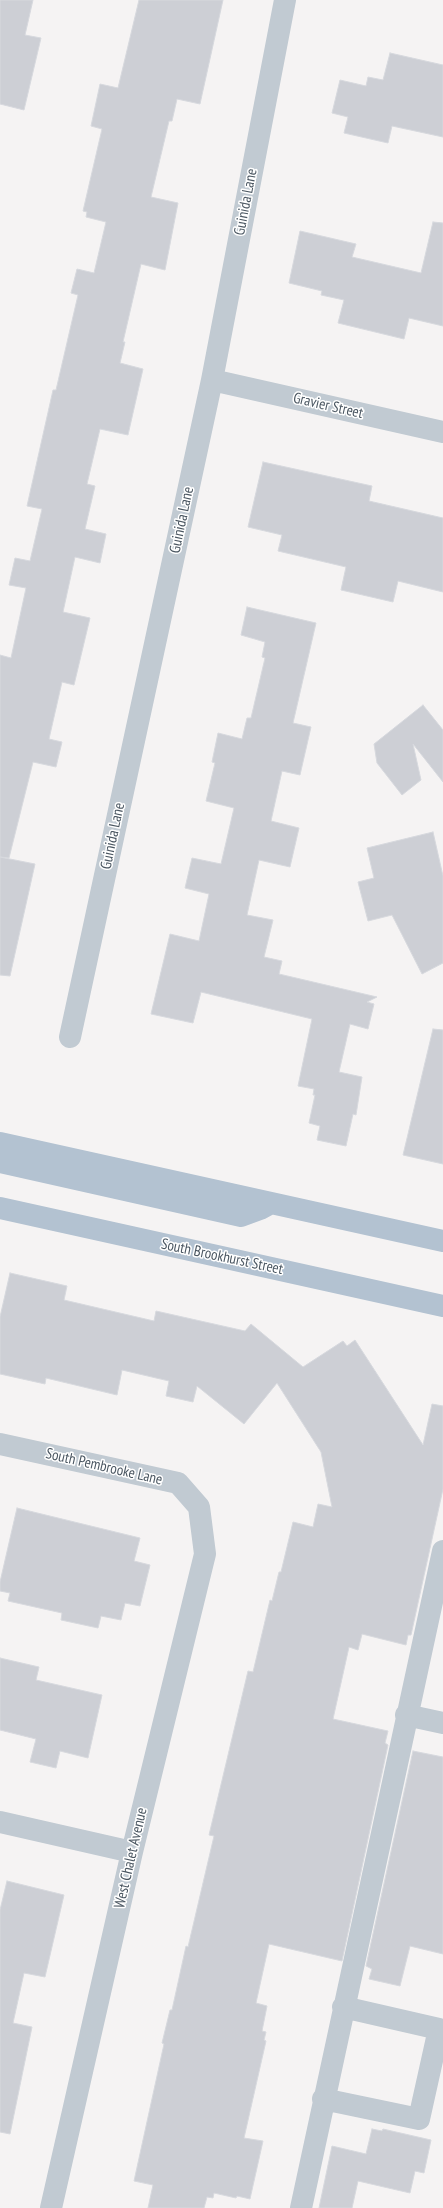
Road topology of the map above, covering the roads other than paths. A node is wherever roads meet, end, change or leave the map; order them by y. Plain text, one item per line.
1 (285, 0) edge
2 (212, 380) junction
3 (443, 432) edge
4 (70, 1037) dead end
5 (0, 1143) edge
6 (0, 1162) edge
7 (271, 1203) junction
8 (0, 1208) edge
9 (443, 1241) edge
10 (443, 1306) edge
11 (0, 1444) edge
12 (199, 1507) joint
13 (443, 1551) edge
14 (435, 1625) edge
15 (406, 1715) junction
16 (443, 1723) edge
17 (0, 1822) edge
18 (132, 1852) junction
19 (343, 2007) junction
20 (323, 2099) junction
21 (51, 2208) edge
22 (301, 2208) edge

1 - 2 street, Guinida Lane
2 - 3 street, Gravier Street
2 - 4 street, Guinida Lane
5 - 7 main road
6 - 7 main road
7 - 9 main road
8 - 10 main road, South Brookhurst Street
11 - 12 street, South Pembrooke Lane
12 - 18 street, West Chalet Avenue
13 - 14 street
14 - 15 street
15 - 16 street
15 - 19 street
17 - 18 street
18 - 21 street, West Chalet Avenue
19 - 20 street
19 - 20 street
20 - 22 street

